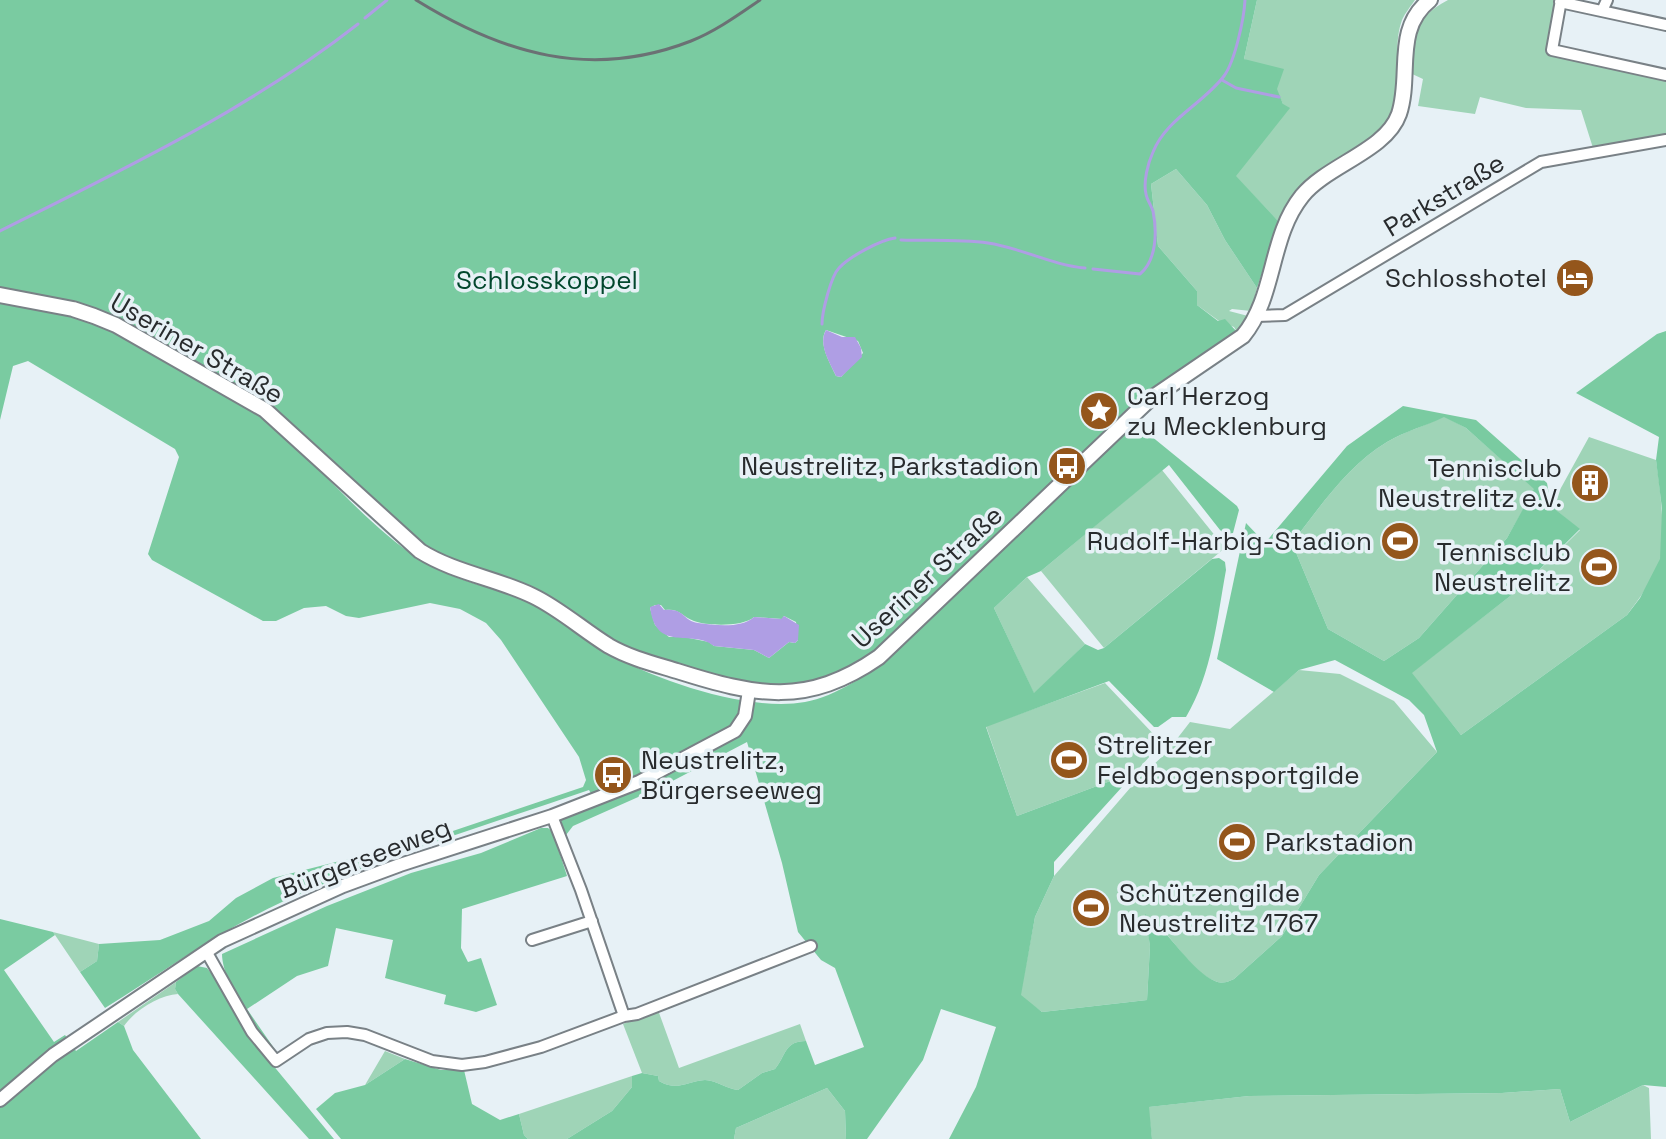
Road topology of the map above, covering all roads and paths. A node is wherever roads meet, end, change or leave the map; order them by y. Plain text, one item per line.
1 (1430, 0) edge
2 (1607, 0) edge
3 (1560, 1) edge
4 (1602, 11) junction
5 (1666, 25) edge
6 (1666, 75) edge
7 (1666, 140) edge
8 (0, 295) edge
9 (1256, 316) junction
10 (749, 691) junction
11 (552, 816) junction
12 (592, 921) junction
13 (532, 940) dead end
14 (811, 946) dead end
15 (206, 951) junction
16 (624, 1016) junction
17 (0, 1100) edge

1 - 9 main road, Useriner Straße
2 - 4 street
3 - 4 street
3 - 6 street
4 - 5 street
7 - 9 street, Parkstraße
8 - 10 main road, Useriner Straße
9 - 10 main road, Useriner Straße
10 - 11 street, Bürgerseeweg
11 - 12 street
11 - 15 street, Bürgerseeweg
12 - 13 street
12 - 16 street
14 - 16 street
15 - 16 street
15 - 17 street, Bürgerseeweg

